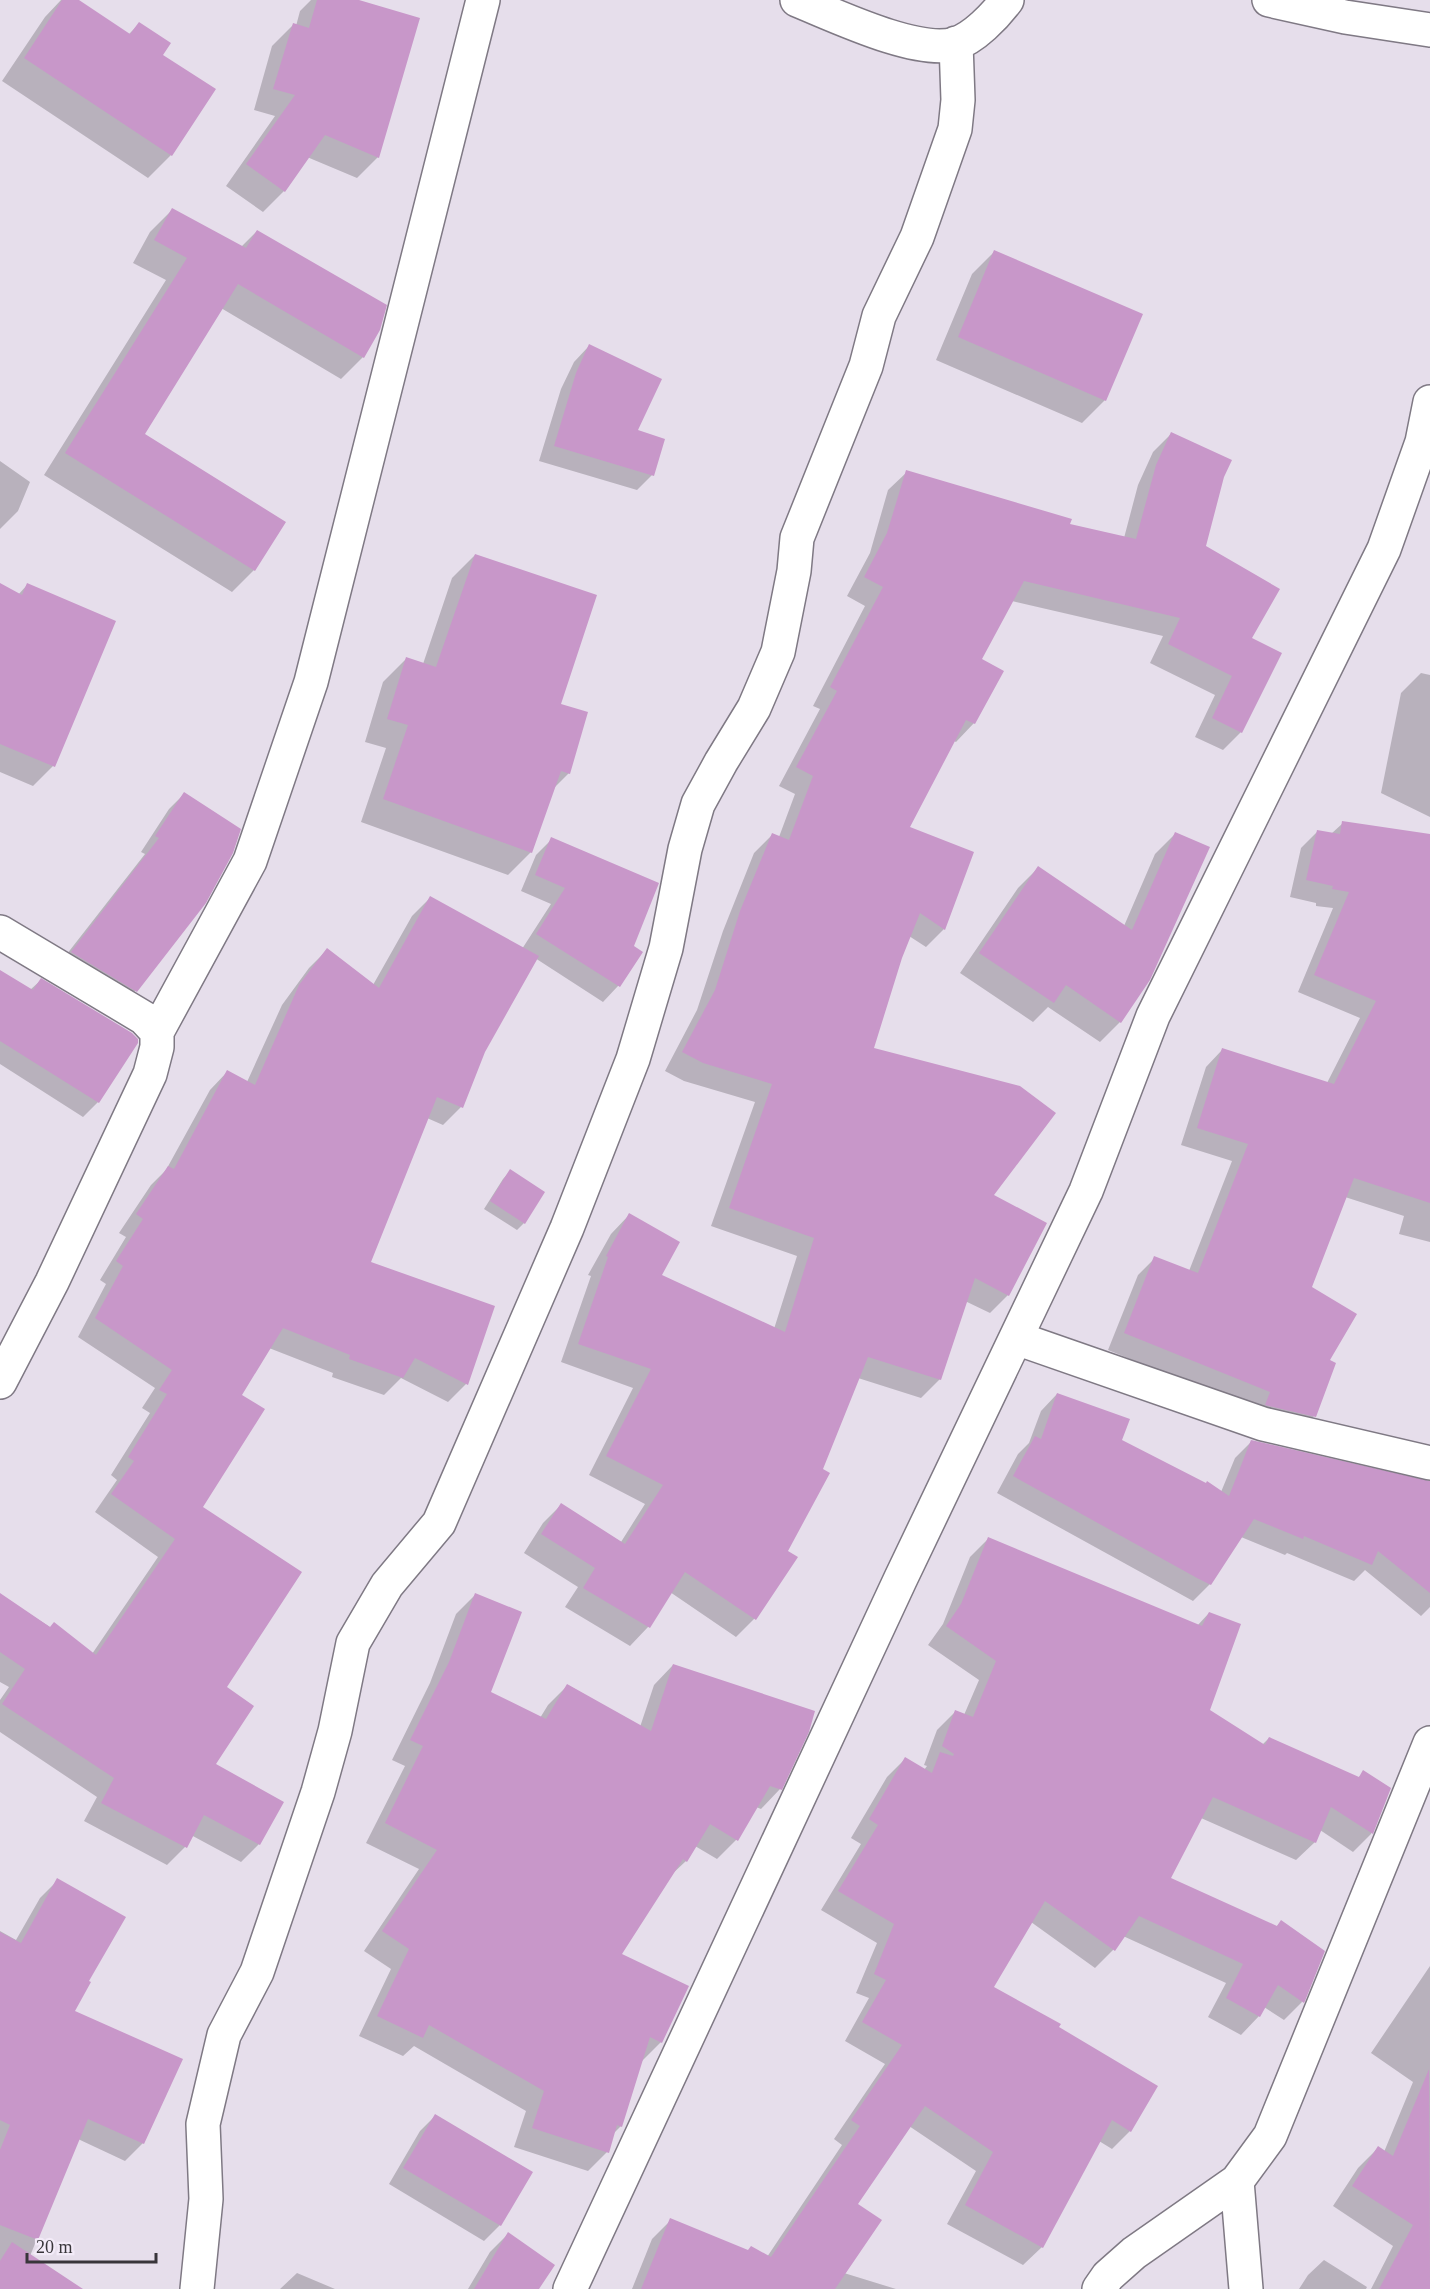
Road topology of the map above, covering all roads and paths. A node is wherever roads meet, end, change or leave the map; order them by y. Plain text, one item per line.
1 (483, 0) edge
2 (797, 0) edge
3 (1007, 0) edge
4 (1269, 0) edge
5 (1430, 30) edge
6 (956, 44) junction
7 (1430, 402) edge
8 (0, 932) edge
9 (157, 1032) junction
10 (1016, 1338) junction
11 (0, 1382) edge
12 (1430, 1462) edge
13 (1430, 1743) edge
14 (1237, 2181) junction
15 (197, 2289) edge
16 (570, 2289) edge
17 (1099, 2289) edge
18 (1246, 2289) edge

1 - 9 street
2 - 6 street
3 - 6 street
4 - 5 street
6 - 15 street
7 - 10 street
8 - 9 street
9 - 11 street
10 - 12 street
10 - 16 street
13 - 14 street
14 - 17 street
14 - 18 street

